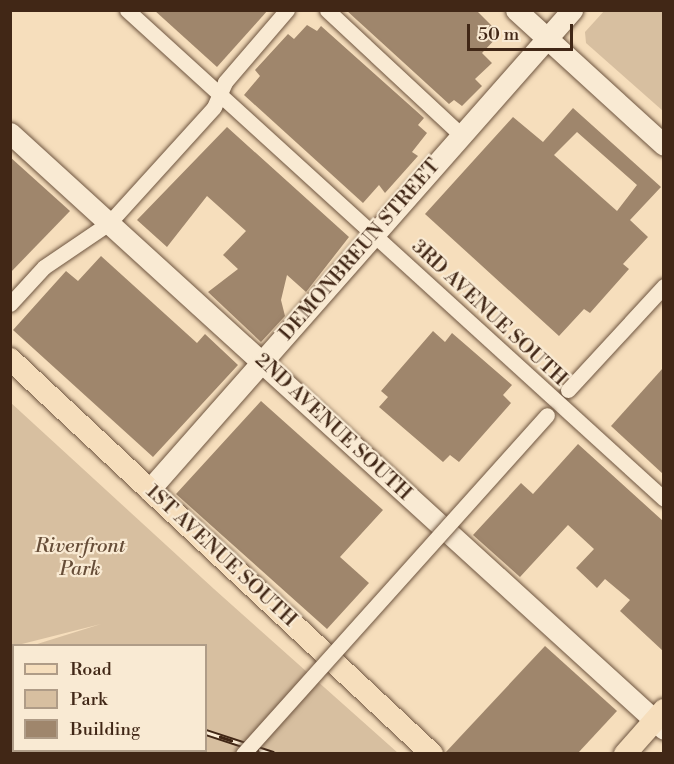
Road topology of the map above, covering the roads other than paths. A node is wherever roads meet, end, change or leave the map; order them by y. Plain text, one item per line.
1 (128, 10) edge
2 (286, 10) edge
3 (327, 10) edge
4 (516, 10) edge
5 (572, 10) edge
6 (546, 39) junction
7 (220, 94) junction
8 (10, 133) edge
9 (461, 135) junction
10 (663, 145) edge
11 (109, 223) junction
12 (374, 235) junction
13 (663, 286) edge
14 (10, 304) edge
15 (10, 359) edge
16 (262, 362) junction
17 (568, 390) dead end
18 (547, 415) dead end
19 (149, 490) junction
20 (663, 499) edge
21 (660, 720) edge
22 (243, 753) edge
23 (432, 753) edge
24 (625, 753) edge

1 - 7 street, 3RD AVENUE SOUTH
2 - 7 street
3 - 9 street
4 - 6 street
5 - 6 street, DEMONBREUN STREET
6 - 9 street, DEMONBREUN STREET
6 - 10 street
7 - 11 street
7 - 12 street, 3RD AVENUE SOUTH
8 - 11 street, 2ND AVENUE SOUTH
9 - 12 street, DEMONBREUN STREET
11 - 14 street
11 - 16 street, 2ND AVENUE SOUTH
12 - 16 street, DEMONBREUN STREET
12 - 20 street, 3RD AVENUE SOUTH
13 - 17 street
15 - 19 main road, 1ST AVENUE SOUTH
16 - 19 street, DEMONBREUN STREET
16 - 21 street, 2ND AVENUE SOUTH
18 - 22 street, bridge
19 - 23 main road, 1ST AVENUE SOUTH
21 - 24 main road

